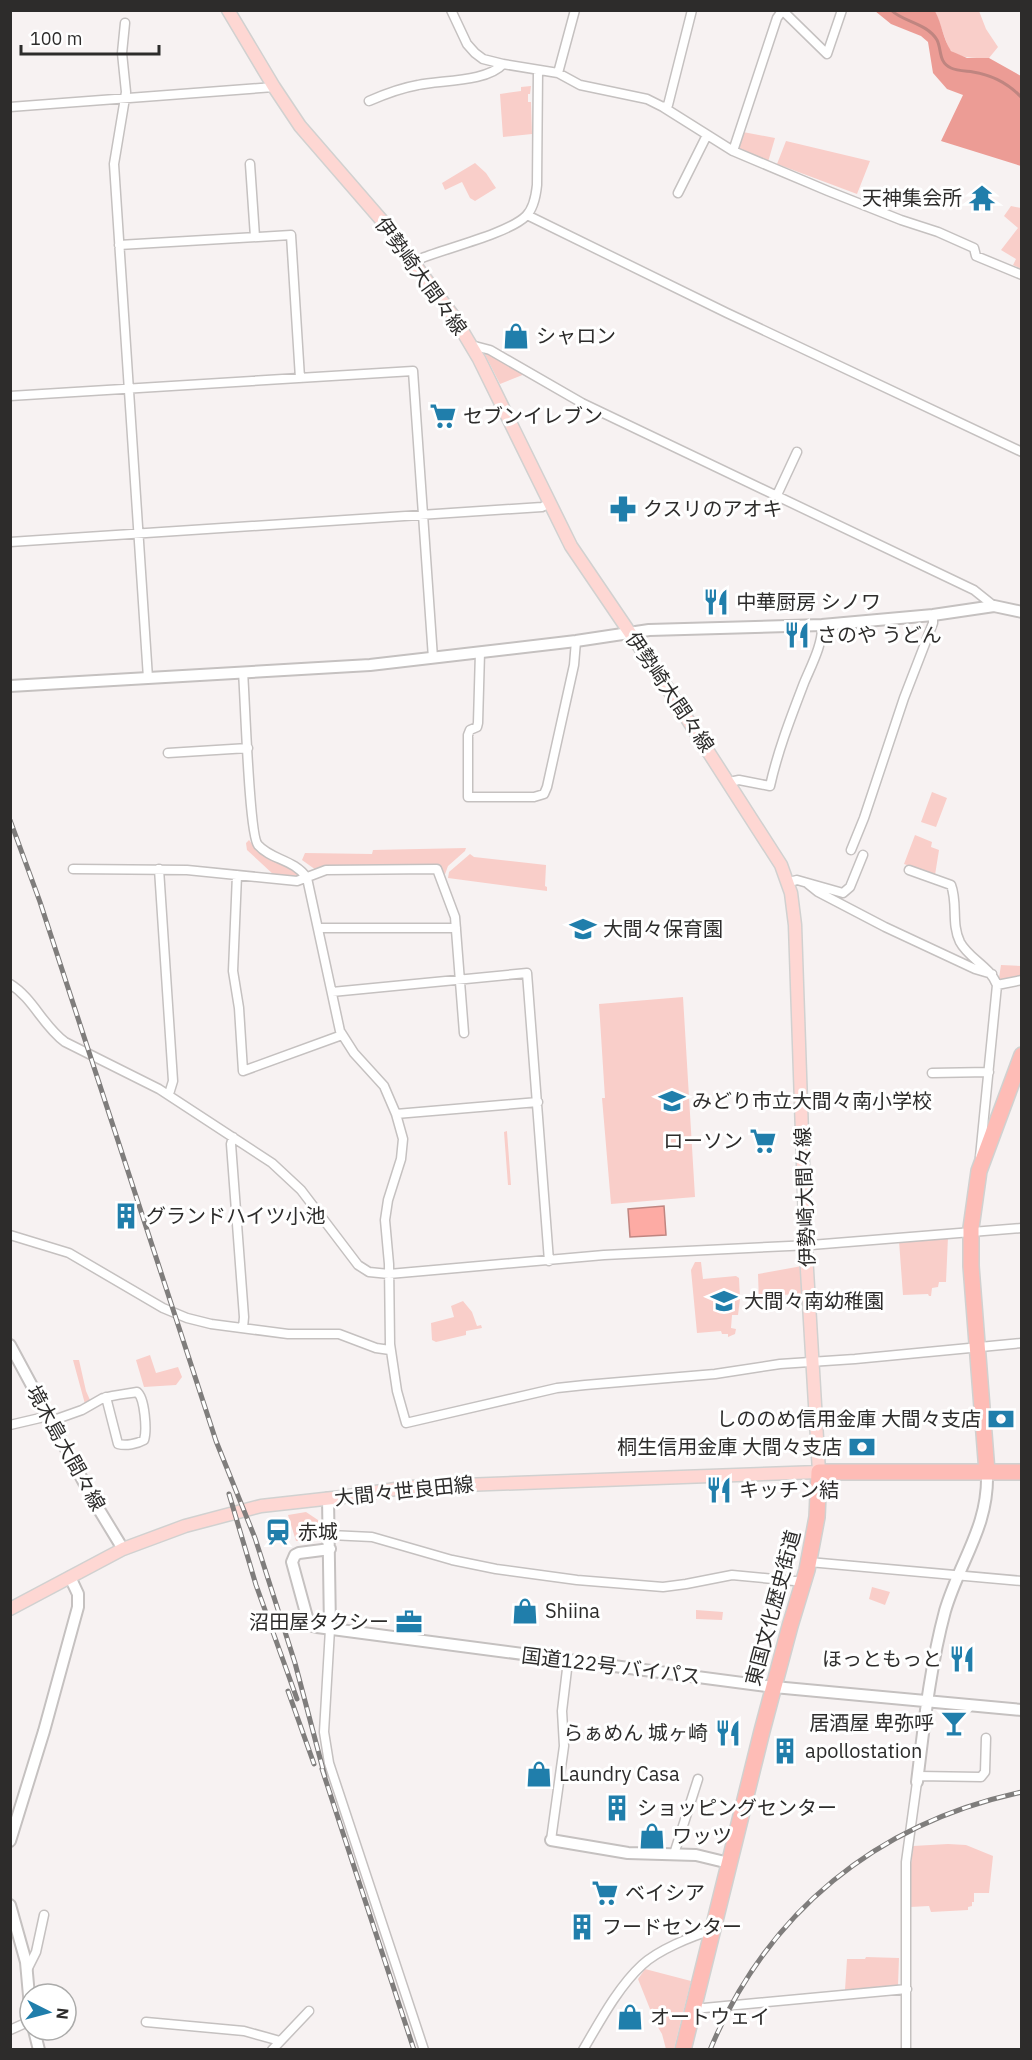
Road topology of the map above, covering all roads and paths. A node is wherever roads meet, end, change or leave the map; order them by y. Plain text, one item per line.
1 (228, 10) edge
2 (451, 10) edge
3 (574, 10) edge
4 (692, 10) edge
5 (842, 10) edge
6 (782, 11) edge
7 (125, 23) dead end
8 (503, 64) junction
9 (538, 70) junction
10 (558, 73) junction
11 (274, 87) junction
12 (125, 99) junction
13 (369, 100) dead end
14 (10, 107) edge
15 (663, 107) junction
16 (706, 135) junction
17 (734, 152) junction
18 (250, 164) dead end
19 (678, 193) dead end
20 (527, 215) junction
21 (255, 237) junction
22 (119, 245) junction
23 (414, 263) junction
24 (1022, 274) edge
25 (471, 345) junction
26 (300, 378) junction
27 (128, 389) junction
28 (10, 396) edge
29 (797, 452) dead end
30 (1022, 452) edge
31 (777, 495) junction
32 (550, 503) junction
33 (422, 516) junction
34 (138, 532) junction
35 (10, 542) edge
36 (994, 606) junction
37 (1022, 612) edge
38 (933, 615) junction
39 (822, 625) junction
40 (630, 632) junction
41 (576, 641) junction
42 (480, 652) junction
43 (433, 658) junction
44 (243, 672) junction
45 (148, 678) junction
46 (10, 686) edge
47 (248, 748) junction
48 (168, 753) dead end
49 (729, 782) junction
50 (851, 850) dead end
51 (863, 855) dead end
52 (73, 869) dead end
53 (159, 869) junction
54 (909, 870) dead end
55 (237, 875) junction
56 (307, 878) junction
57 (789, 882) junction
58 (808, 884) junction
59 (319, 928) junction
60 (456, 928) junction
61 (992, 974) junction
62 (460, 979) junction
63 (1022, 980) edge
64 (10, 984) edge
65 (997, 985) junction
66 (332, 992) junction
67 (464, 1033) dead end
68 (342, 1035) junction
69 (1022, 1055) edge
70 (989, 1072) junction
71 (932, 1073) dead end
72 (169, 1094) junction
73 (538, 1102) junction
74 (396, 1114) junction
75 (233, 1137) junction
76 (982, 1163) junction
77 (1022, 1228) edge
78 (971, 1232) junction
79 (10, 1235) edge
80 (806, 1245) junction
81 (549, 1261) junction
82 (389, 1274) junction
83 (243, 1328) junction
84 (1022, 1343) edge
85 (10, 1345) edge
86 (977, 1346) junction
87 (390, 1350) junction
88 (14, 1358) edge
89 (813, 1362) junction
90 (106, 1397) junction
91 (49, 1418) junction
92 (10, 1425) edge
93 (819, 1472) junction
94 (987, 1472) junction
95 (1022, 1472) edge
96 (328, 1498) junction
97 (330, 1535) junction
98 (123, 1549) junction
99 (330, 1549) junction
100 (809, 1562) junction
101 (958, 1574) junction
102 (70, 1577) junction
103 (805, 1581) junction
104 (1022, 1581) edge
105 (11, 1609) edge
106 (330, 1629) junction
107 (568, 1660) junction
108 (774, 1687) junction
109 (927, 1701) junction
110 (1022, 1710) edge
111 (986, 1738) dead end
112 (698, 1779) dead end
113 (917, 1779) junction
114 (551, 1840) joint
115 (10, 1841) edge
116 (674, 1854) junction
117 (729, 1863) junction
118 (10, 1905) edge
119 (44, 1915) dead end
120 (713, 1930) junction
121 (27, 1970) junction
122 (28, 1982) edge
123 (907, 1989) junction
124 (694, 2007) junction
125 (309, 2010) dead end
126 (146, 2022) dead end
127 (280, 2040) junction
128 (272, 2049) edge
129 (424, 2049) edge
130 (583, 2049) edge
131 (683, 2049) edge
132 (906, 2049) edge

1 - 11 main road, 伊勢崎大間々線
2 - 8 street
3 - 10 street
4 - 15 street
5 - 6 street
6 - 17 street
7 - 12 street
8 - 9 street
8 - 13 street
9 - 10 street
9 - 20 street
10 - 15 street
11 - 12 street
11 - 23 main road, 伊勢崎大間々線
12 - 14 street
12 - 22 street
15 - 16 street
16 - 17 street
16 - 19 street
17 - 24 street
18 - 21 street
20 - 23 street
20 - 30 street
21 - 22 street
21 - 26 street
22 - 27 street
23 - 25 main road, 伊勢崎大間々線
25 - 31 street
25 - 32 main road, 伊勢崎大間々線
26 - 27 street
26 - 33 street
27 - 28 street
27 - 34 street
29 - 31 street
31 - 36 street
32 - 33 street
32 - 40 main road, 伊勢崎大間々線
33 - 34 street
33 - 43 street
34 - 35 street
34 - 45 street
36 - 37 street
36 - 38 street
38 - 39 street
38 - 50 street
39 - 40 street
39 - 49 street
40 - 41 street
40 - 49 main road, 伊勢崎大間々線
41 - 42 street
41 - 42 street
42 - 43 street
43 - 44 street
44 - 45 street
44 - 47 street
45 - 46 street
47 - 48 street
47 - 56 street
49 - 57 main road, 伊勢崎大間々線
51 - 58 street
52 - 53 street
53 - 55 street
53 - 72 street
54 - 61 street
55 - 56 street
55 - 68 street
56 - 59 street
56 - 60 street
57 - 58 street
57 - 80 main road, 伊勢崎大間々線
58 - 61 street
59 - 60 street
59 - 66 street
60 - 62 street
61 - 65 street
62 - 66 street
62 - 67 street
62 - 73 street
63 - 65 street
64 - 72 street
65 - 70 street
66 - 68 street
68 - 74 street
69 - 76 highway
70 - 71 street
70 - 76 street
72 - 75 street
73 - 74 street
73 - 81 street
74 - 82 street
75 - 82 street
75 - 83 street
76 - 78 highway
77 - 78 street
78 - 80 street
78 - 86 highway
79 - 83 street
80 - 81 street
80 - 89 main road, 伊勢崎大間々線
81 - 82 street
82 - 87 street
83 - 87 street
84 - 86 street
85 - 88 street, 境木島大間々線
86 - 89 street
86 - 94 highway
87 - 89 street
88 - 91 street, 境木島大間々線
89 - 93 main road, 伊勢崎大間々線
90 - 90 street
90 - 91 street
91 - 92 street
91 - 98 street, 境木島大間々線
93 - 94 highway
93 - 96 main road, 大間々世良田線
93 - 100 highway, 東国文化歴史街道
94 - 95 highway
94 - 101 street
96 - 97 street
96 - 98 main road, 大間々世良田線
97 - 99 street
97 - 103 street
98 - 102 main road, 大間々世良田線
99 - 106 street
99 - 106 street
100 - 101 street
100 - 103 highway, 東国文化歴史街道
101 - 104 street
101 - 109 street
102 - 105 main road, 大間々世良田線
102 - 115 street
103 - 108 highway, 東国文化歴史街道
106 - 107 street, 国道122号 バイパス
106 - 129 street
107 - 108 street, 国道122号 バイパス
107 - 114 street
108 - 109 street, 国道122号 バイパス
108 - 117 highway, 東国文化歴史街道
109 - 110 street, 国道122号 バイパス
109 - 113 street
111 - 113 street
112 - 116 street
113 - 123 street
114 - 116 street
116 - 117 street
117 - 120 highway, 東国文化歴史街道
118 - 121 street
119 - 121 street
120 - 124 highway, 東国文化歴史街道
120 - 130 street
121 - 122 street
123 - 124 street
123 - 132 street
124 - 131 highway, 東国文化歴史街道
125 - 127 street
126 - 127 street
127 - 128 street

